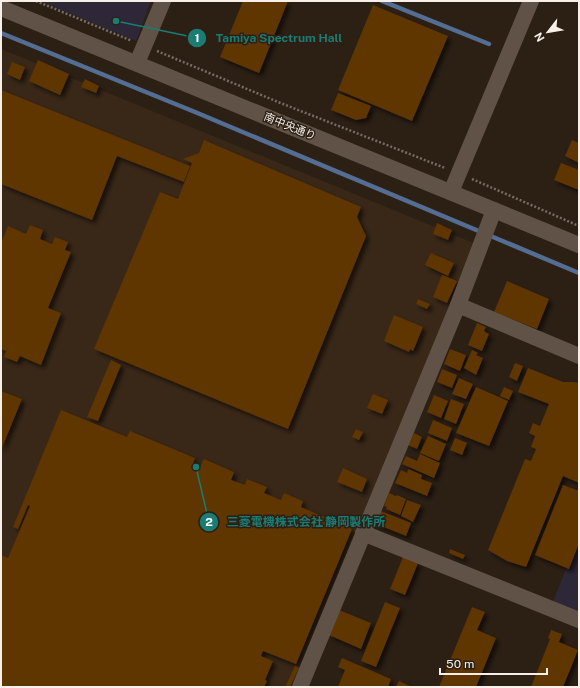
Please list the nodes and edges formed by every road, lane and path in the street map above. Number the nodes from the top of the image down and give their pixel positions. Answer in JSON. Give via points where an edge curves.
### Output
{"nodes":[{"id":1,"x":36,"y":1,"type":"edge"},
{"id":2,"x":163,"y":1,"type":"edge"},
{"id":3,"x":531,"y":1,"type":"edge"},
{"id":4,"x":1,"y":8,"type":"edge"},
{"id":5,"x":145,"y":46,"type":"junction"},
{"id":6,"x":137,"y":63,"type":"junction"},
{"id":7,"x":459,"y":173,"type":"junction"},
{"id":8,"x":452,"y":192,"type":"junction"},
{"id":9,"x":494,"y":210,"type":"junction"},
{"id":10,"x":579,"y":226,"type":"edge"},
{"id":11,"x":579,"y":245,"type":"edge"},
{"id":12,"x":458,"y":305,"type":"junction"},
{"id":13,"x":579,"y":356,"type":"edge"},
{"id":14,"x":364,"y":533,"type":"junction"},
{"id":15,"x":579,"y":620,"type":"edge"},
{"id":16,"x":300,"y":687,"type":"edge"}],
"edges":[{"from":1,"to":5,"type":"path"},
{"from":2,"to":5,"type":"street"},
{"from":3,"to":7,"type":"street"},
{"from":4,"to":6,"type":"street","name":"南中央通り"},
{"from":5,"to":6,"type":"street"},
{"from":5,"to":7,"type":"path","via":[[278,102]]},
{"from":6,"to":8,"type":"street","name":"南中央通り"},
{"from":7,"to":8,"type":"street"},
{"from":7,"to":10,"type":"path"},
{"from":8,"to":9,"type":"street","name":"南中央通り"},
{"from":9,"to":11,"type":"street","name":"南中央通り"},
{"from":9,"to":12,"type":"street"},
{"from":12,"to":13,"type":"street"},
{"from":12,"to":14,"type":"street"},
{"from":14,"to":15,"type":"street"},
{"from":14,"to":16,"type":"street"}]}
